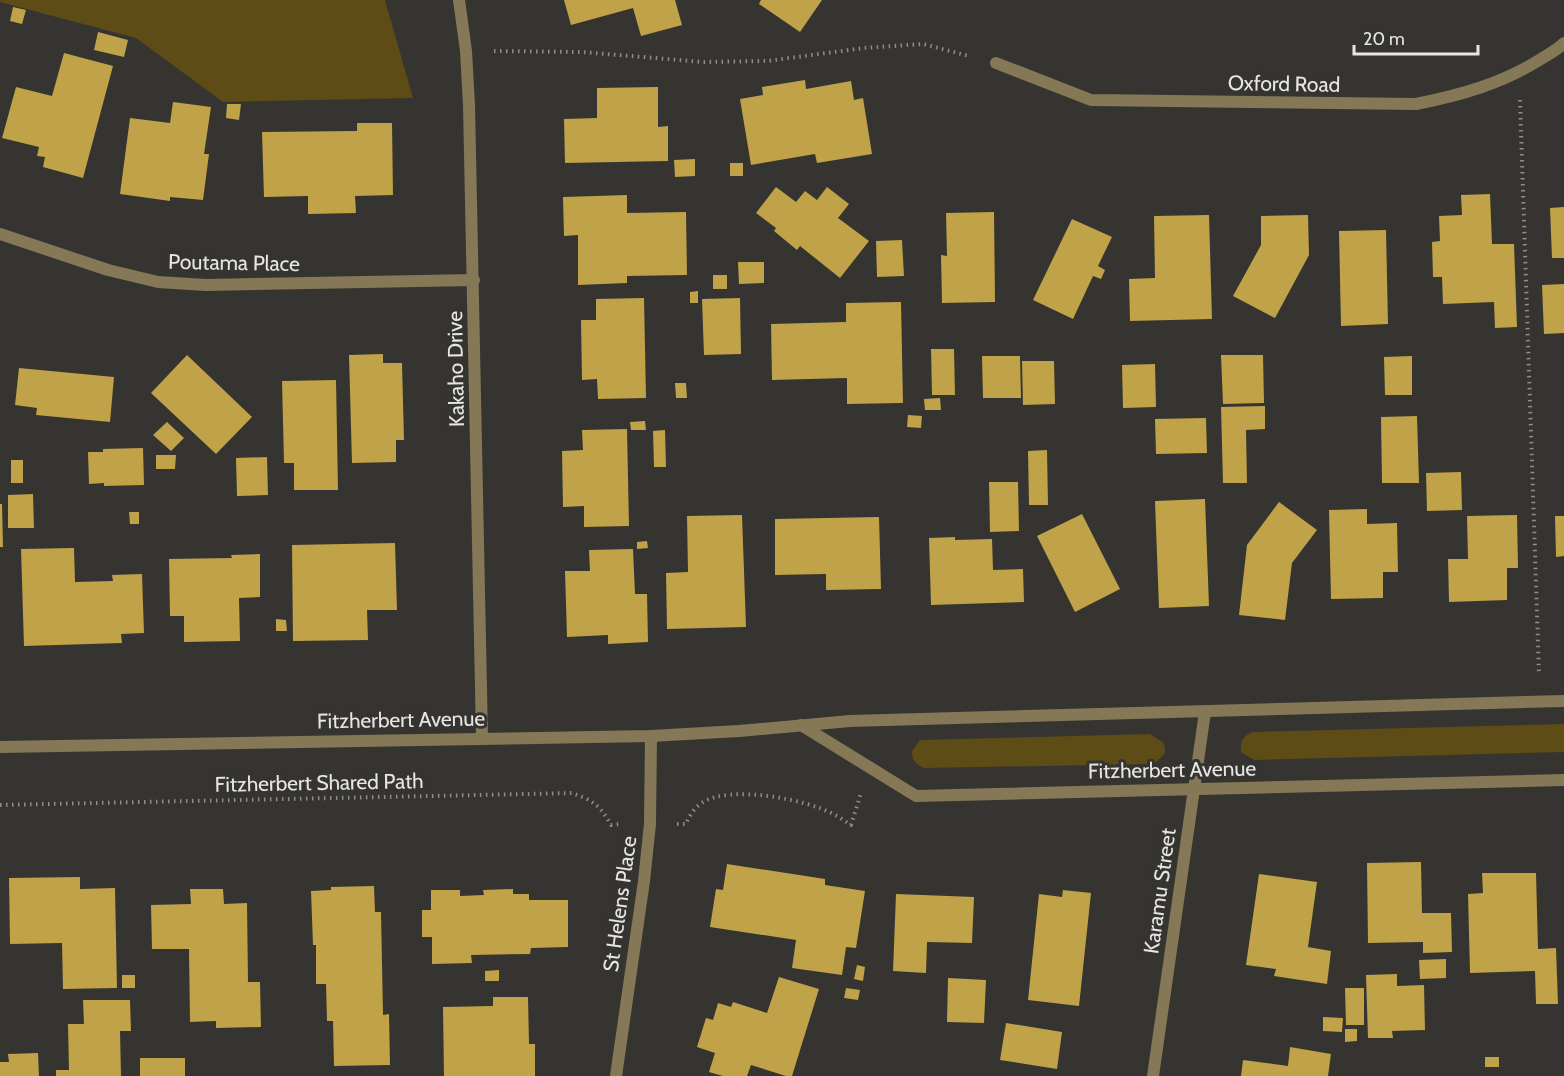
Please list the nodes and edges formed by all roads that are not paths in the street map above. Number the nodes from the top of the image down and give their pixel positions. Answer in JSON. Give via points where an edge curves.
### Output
{"nodes":[{"id":1,"x":459,"y":0,"type":"edge"},
{"id":2,"x":1564,"y":43,"type":"edge"},
{"id":3,"x":996,"y":63,"type":"road end"},
{"id":4,"x":0,"y":234,"type":"edge"},
{"id":5,"x":474,"y":280,"type":"junction"},
{"id":6,"x":1564,"y":701,"type":"edge"},
{"id":7,"x":1205,"y":712,"type":"junction"},
{"id":8,"x":801,"y":725,"type":"junction"},
{"id":9,"x":651,"y":736,"type":"junction"},
{"id":10,"x":482,"y":737,"type":"junction"},
{"id":11,"x":0,"y":747,"type":"edge"},
{"id":12,"x":1564,"y":780,"type":"edge"},
{"id":13,"x":1194,"y":789,"type":"junction"},
{"id":14,"x":616,"y":1076,"type":"edge"},
{"id":15,"x":1153,"y":1076,"type":"edge"}],
"edges":[{"from":1,"to":5,"type":"street","name":"Kakaho Drive","via":[[466,51]]},
{"from":2,"to":3,"type":"street","name":"Oxford Road","via":[[1519,73],[1493,84],[1416,104],[1091,100]]},
{"from":4,"to":5,"type":"street","name":"Poutama Place","via":[[108,270],[158,282],[206,285]]},
{"from":5,"to":10,"type":"street","name":"Kakaho Drive"},
{"from":6,"to":7,"type":"street","name":"Fitzherbert Avenue"},
{"from":7,"to":8,"type":"street","name":"Fitzherbert Avenue"},
{"from":7,"to":13,"type":"street","name":"Karamu Street"},
{"from":8,"to":9,"type":"street","name":"Fitzherbert Avenue"},
{"from":8,"to":13,"type":"street","name":"Fitzherbert Avenue","via":[[916,796]]},
{"from":9,"to":10,"type":"street","name":"Fitzherbert Avenue"},
{"from":9,"to":14,"type":"street","name":"St Helens Place","via":[[650,824]]},
{"from":10,"to":11,"type":"street","name":"Fitzherbert Avenue"},
{"from":12,"to":13,"type":"street","name":"Fitzherbert Avenue"},
{"from":13,"to":15,"type":"street","name":"Karamu Street"}]}
